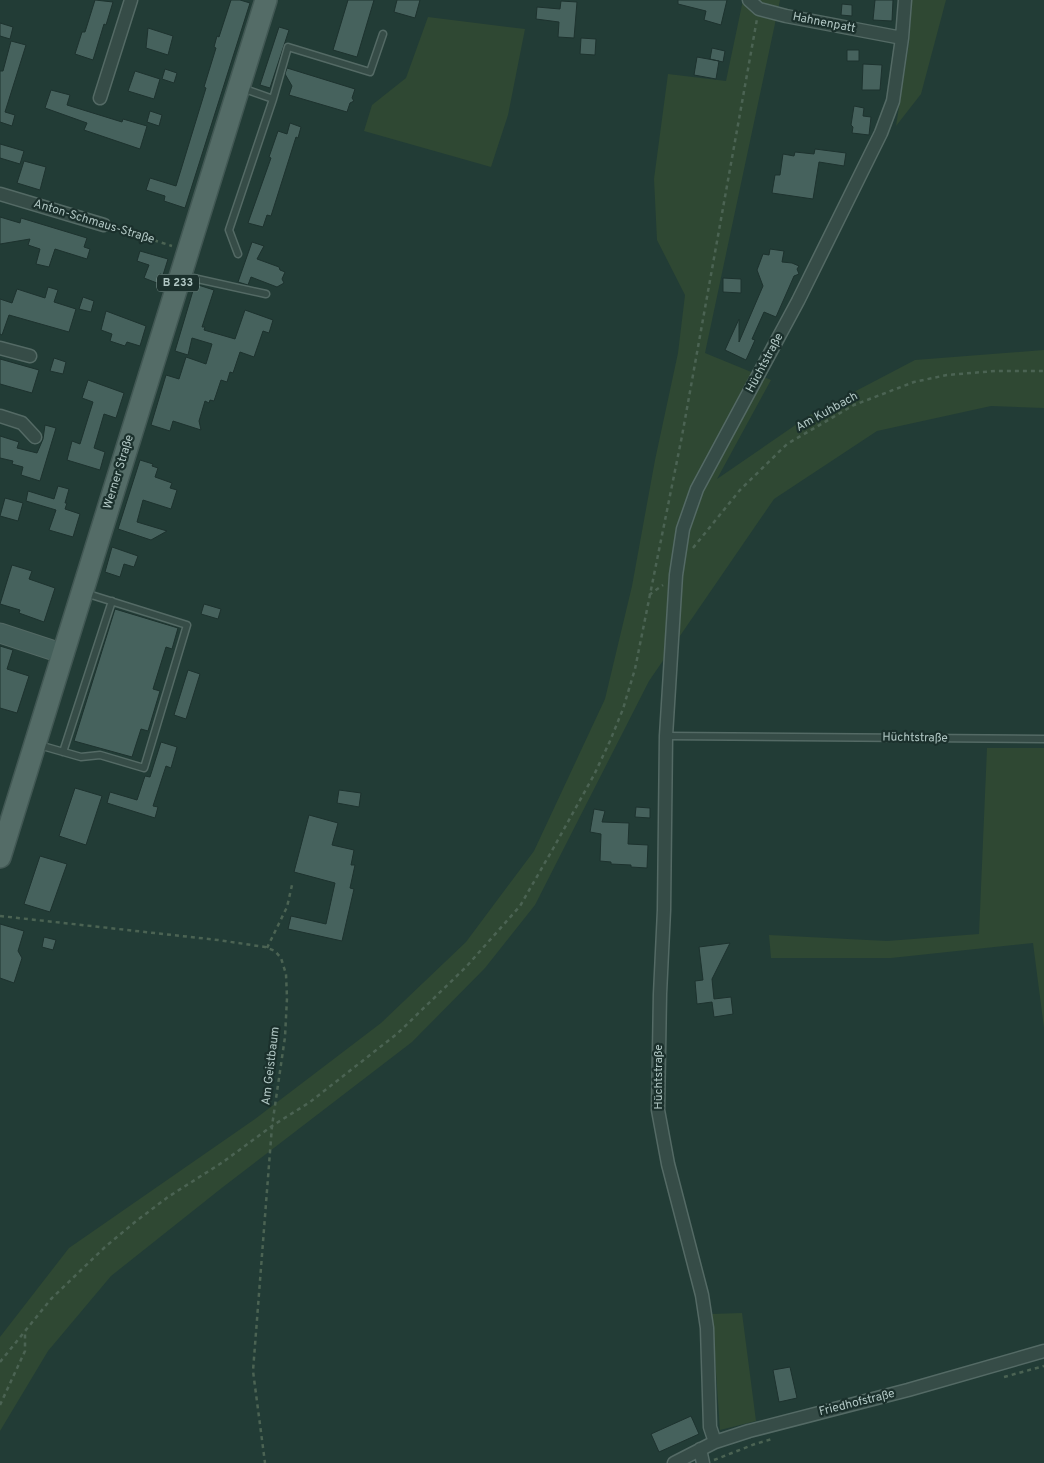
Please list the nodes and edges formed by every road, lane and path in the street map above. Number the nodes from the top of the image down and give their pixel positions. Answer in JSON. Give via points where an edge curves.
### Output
{"nodes":[{"id":1,"x":131,"y":0,"type":"edge"},
{"id":2,"x":266,"y":0,"type":"edge"},
{"id":3,"x":749,"y":0,"type":"edge"},
{"id":4,"x":905,"y":0,"type":"edge"},
{"id":5,"x":760,"y":9,"type":"junction"},
{"id":6,"x":383,"y":34,"type":"dead end"},
{"id":7,"x":902,"y":38,"type":"junction"},
{"id":8,"x":238,"y":87,"type":"junction"},
{"id":9,"x":100,"y":98,"type":"dead end"},
{"id":10,"x":272,"y":99,"type":"junction"},
{"id":11,"x":0,"y":194,"type":"edge"},
{"id":12,"x":104,"y":225,"type":"joint"},
{"id":13,"x":188,"y":250,"type":"junction"},
{"id":14,"x":238,"y":254,"type":"dead end"},
{"id":15,"x":180,"y":275,"type":"junction"},
{"id":16,"x":266,"y":294,"type":"dead end"},
{"id":17,"x":0,"y":348,"type":"edge"},
{"id":18,"x":30,"y":356,"type":"dead end"},
{"id":19,"x":1044,"y":371,"type":"edge"},
{"id":20,"x":0,"y":416,"type":"edge"},
{"id":21,"x":35,"y":437,"type":"dead end"},
{"id":22,"x":692,"y":548,"type":"dead end"},
{"id":23,"x":82,"y":592,"type":"junction"},
{"id":24,"x":112,"y":601,"type":"junction"},
{"id":25,"x":0,"y":633,"type":"edge"},
{"id":26,"x":64,"y":654,"type":"junction"},
{"id":27,"x":666,"y":736,"type":"junction"},
{"id":28,"x":1044,"y":739,"type":"edge"},
{"id":29,"x":36,"y":744,"type":"junction"},
{"id":30,"x":62,"y":752,"type":"junction"},
{"id":31,"x":0,"y":857,"type":"edge"},
{"id":32,"x":292,"y":885,"type":"dead end"},
{"id":33,"x":0,"y":916,"type":"edge"},
{"id":34,"x":267,"y":948,"type":"junction"},
{"id":35,"x":272,"y":1126,"type":"junction"},
{"id":36,"x":25,"y":1332,"type":"junction"},
{"id":37,"x":1044,"y":1351,"type":"edge"},
{"id":38,"x":0,"y":1362,"type":"edge"},
{"id":39,"x":0,"y":1406,"type":"edge"},
{"id":40,"x":715,"y":1442,"type":"junction"},
{"id":41,"x":700,"y":1449,"type":"junction"},
{"id":42,"x":265,"y":1463,"type":"edge"},
{"id":43,"x":674,"y":1463,"type":"edge"},
{"id":44,"x":703,"y":1463,"type":"edge"}],
"edges":[{"from":1,"to":9,"type":"street"},
{"from":2,"to":8,"type":"main road","name":"Werner Straße","number":"B 233"},
{"from":3,"to":5,"type":"street","name":"Hahnenpatt"},
{"from":4,"to":7,"type":"street","name":"Hüchtstraße"},
{"from":5,"to":7,"type":"street","name":"Hahnenpatt"},
{"from":5,"to":35,"type":"path","via":[[662,534],[624,709],[594,775],[520,906],[466,967],[398,1033],[310,1102]]},
{"from":6,"to":10,"type":"lane","via":[[370,72],[288,47]]},
{"from":7,"to":27,"type":"street","name":"Hüchtstraße","via":[[893,101],[881,133],[690,507],[676,575]]},
{"from":8,"to":10,"type":"lane"},
{"from":8,"to":13,"type":"main road","name":"Werner Straße","number":"B 233"},
{"from":10,"to":14,"type":"lane","via":[[229,230]]},
{"from":11,"to":12,"type":"street","name":"Anton-Schmaus-Straße"},
{"from":12,"to":13,"type":"path","name":"Anton-Schmaus-Straße"},
{"from":13,"to":15,"type":"main road","name":"Werner Straße","number":"B 233"},
{"from":15,"to":16,"type":"lane"},
{"from":15,"to":23,"type":"main road","name":"Werner Straße","number":"B 233"},
{"from":17,"to":18,"type":"street"},
{"from":19,"to":22,"type":"path","name":"Am Kuhbach","via":[[947,375],[914,382],[854,405],[787,444],[740,490]]},
{"from":20,"to":21,"type":"street","via":[[22,423]]},
{"from":23,"to":24,"type":"lane"},
{"from":23,"to":26,"type":"main road","name":"Werner Straße","number":"B 233"},
{"from":24,"to":30,"type":"lane"},
{"from":24,"to":30,"type":"lane","via":[[187,625],[144,768],[100,756]]},
{"from":25,"to":26,"type":"street"},
{"from":26,"to":29,"type":"main road","name":"Werner Straße","number":"B 233"},
{"from":27,"to":28,"type":"lane","name":"Hüchtstraße"},
{"from":27,"to":40,"type":"street","name":"Hüchtstraße","via":[[658,1110],[668,1164],[702,1295],[707,1328],[710,1427]]},
{"from":29,"to":30,"type":"lane"},
{"from":29,"to":31,"type":"main road","name":"Werner Straße","number":"B 233"},
{"from":32,"to":34,"type":"path","via":[[287,907]]},
{"from":33,"to":34,"type":"path"},
{"from":34,"to":35,"type":"path","name":"Am Geistbaum","via":[[281,958],[286,974],[287,998],[285,1037]]},
{"from":35,"to":36,"type":"path","via":[[168,1197],[112,1241],[51,1299]]},
{"from":35,"to":42,"type":"path","name":"Am Geistbaum","via":[[253,1370]]},
{"from":36,"to":38,"type":"path"},
{"from":36,"to":39,"type":"path","via":[[26,1351]]},
{"from":37,"to":40,"type":"street","name":"Friedhofstraße"},
{"from":40,"to":41,"type":"street","name":"Friedhofstraße"},
{"from":41,"to":43,"type":"street","name":"Friedhofstraße"},
{"from":41,"to":44,"type":"street"}]}
